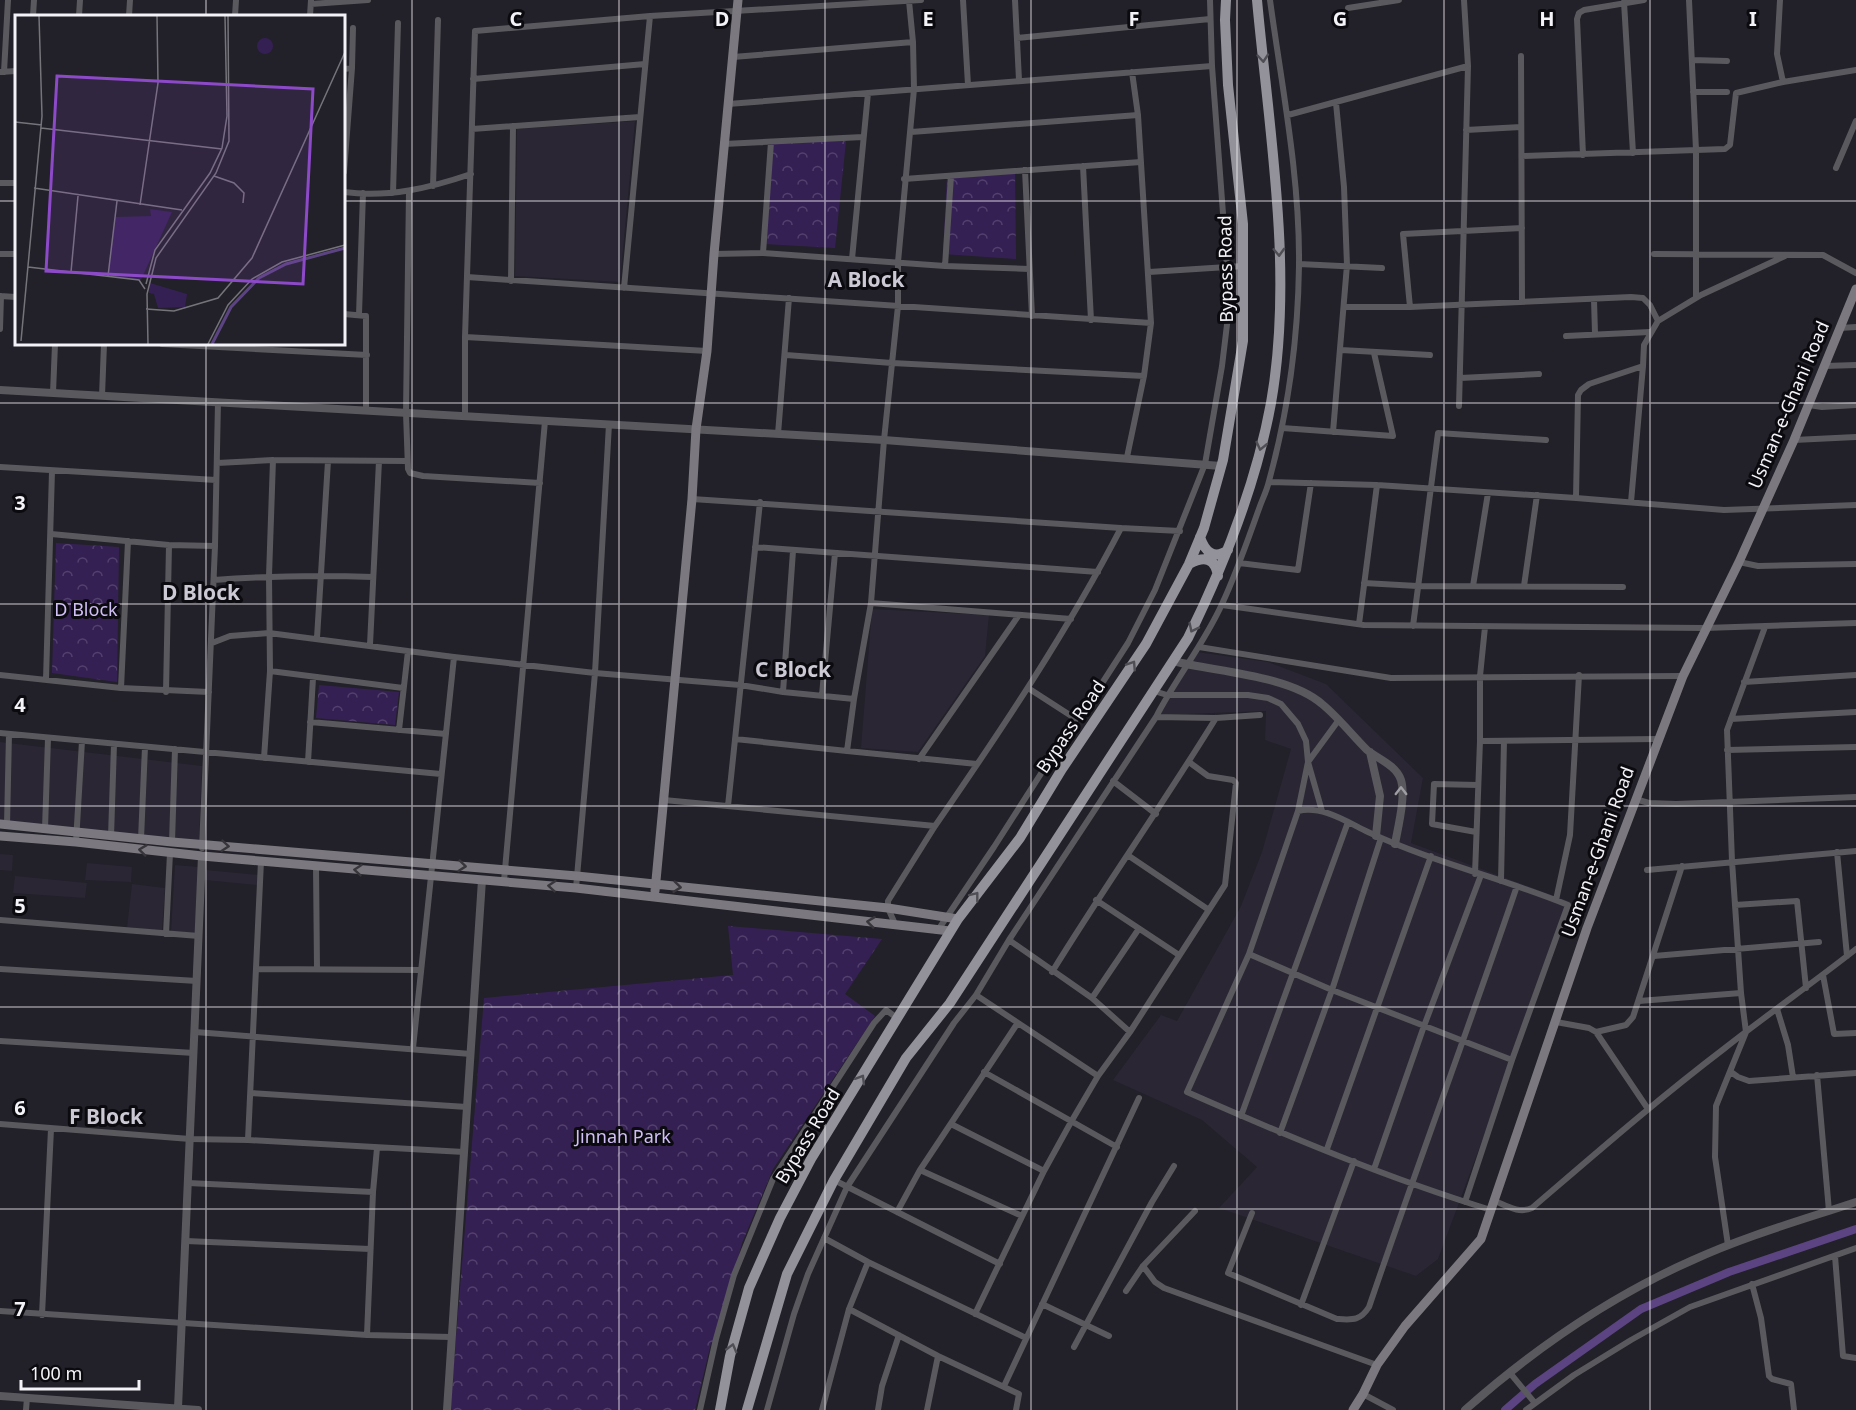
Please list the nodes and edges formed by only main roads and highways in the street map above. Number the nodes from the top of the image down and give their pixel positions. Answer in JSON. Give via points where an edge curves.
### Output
{"nodes":[{"id":1,"x":738,"y":0,"type":"edge"},
{"id":2,"x":1226,"y":0,"type":"edge"},
{"id":3,"x":1257,"y":0,"type":"edge"},
{"id":4,"x":1856,"y":289,"type":"edge"},
{"id":5,"x":1200,"y":537,"type":"junction"},
{"id":6,"x":1228,"y":550,"type":"junction"},
{"id":7,"x":1189,"y":564,"type":"junction"},
{"id":8,"x":1218,"y":576,"type":"junction"},
{"id":9,"x":4,"y":825,"type":"edge"},
{"id":10,"x":0,"y":836,"type":"edge"},
{"id":11,"x":77,"y":837,"type":"junction"},
{"id":12,"x":655,"y":885,"type":"junction"},
{"id":13,"x":654,"y":896,"type":"junction"},
{"id":14,"x":952,"y":917,"type":"junction"},
{"id":15,"x":950,"y":931,"type":"junction"},
{"id":16,"x":720,"y":1410,"type":"edge"},
{"id":17,"x":747,"y":1410,"type":"edge"},
{"id":18,"x":1353,"y":1410,"type":"edge"}],
"edges":[{"from":1,"to":12,"type":"main road"},
{"from":2,"to":5,"type":"main road","name":"Bypass Road","via":[[1226,52],[1243,224],[1243,340],[1221,466]]},
{"from":3,"to":6,"type":"main road","one_way":true,"via":[[1278,213],[1278,338],[1271,402],[1257,464]]},
{"from":4,"to":18,"type":"main road","name":"Usman-e-Ghani Road","via":[[1794,440],[1683,675],[1587,928],[1481,1239],[1405,1326],[1377,1365]]},
{"from":5,"to":6,"type":"main road","via":[[1211,554]]},
{"from":5,"to":7,"type":"main road","name":"Bypass Road"},
{"from":6,"to":8,"type":"main road"},
{"from":7,"to":8,"type":"main road","via":[[1203,558],[1210,560]]},
{"from":14,"to":7,"type":"main road","name":"Bypass Road","one_way":true,"via":[[1020,838],[1146,644]]},
{"from":8,"to":17,"type":"main road","one_way":true,"via":[[1188,638],[1154,692],[950,1003],[906,1058],[834,1180],[787,1274]]},
{"from":9,"to":11,"type":"main road"},
{"from":10,"to":11,"type":"main road"},
{"from":11,"to":12,"type":"main road","one_way":true,"via":[[432,863]]},
{"from":13,"to":11,"type":"main road","one_way":true,"via":[[170,853]]},
{"from":12,"to":13,"type":"main road"},
{"from":12,"to":14,"type":"main road","one_way":true},
{"from":15,"to":13,"type":"main road","one_way":true},
{"from":14,"to":15,"type":"main road","name":"Bypass Road"},
{"from":16,"to":15,"type":"main road","name":"Bypass Road","one_way":true,"via":[[748,1288],[775,1228],[811,1160]]}]}
